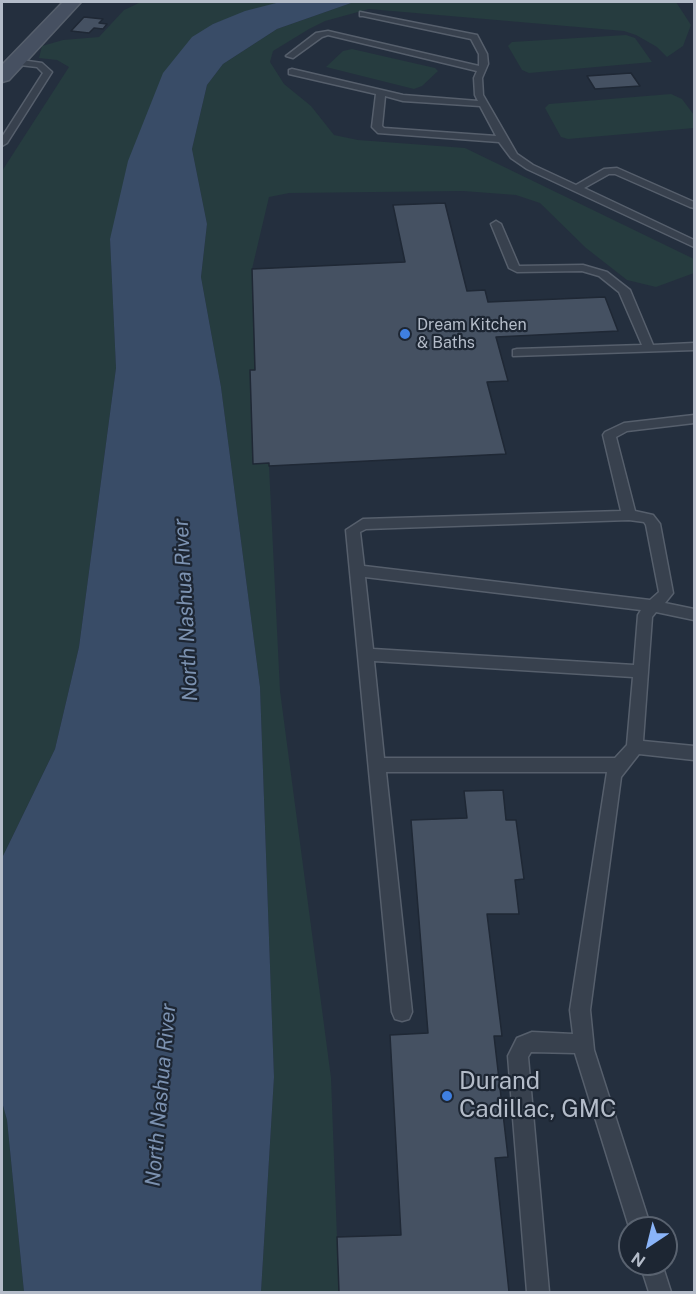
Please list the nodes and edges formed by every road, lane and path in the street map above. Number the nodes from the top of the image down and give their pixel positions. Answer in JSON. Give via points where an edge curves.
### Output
{"nodes":[{"id":1,"x":72,"y":2,"type":"edge"},
{"id":2,"x":363,"y":14,"type":"dead end"},
{"id":3,"x":290,"y":56,"type":"dead end"},
{"id":4,"x":14,"y":62,"type":"junction"},
{"id":5,"x":482,"y":69,"type":"junction"},
{"id":6,"x":292,"y":72,"type":"dead end"},
{"id":7,"x":2,"y":76,"type":"edge"},
{"id":8,"x":381,"y":92,"type":"junction"},
{"id":9,"x":484,"y":104,"type":"junction"},
{"id":10,"x":502,"y":139,"type":"junction"},
{"id":11,"x":2,"y":143,"type":"edge"},
{"id":12,"x":577,"y":188,"type":"junction"},
{"id":13,"x":694,"y":205,"type":"edge"},
{"id":14,"x":496,"y":224,"type":"dead end"},
{"id":15,"x":694,"y":229,"type":"edge"},
{"id":16,"x":680,"y":237,"type":"junction"},
{"id":17,"x":694,"y":244,"type":"edge"},
{"id":18,"x":694,"y":347,"type":"edge"},
{"id":19,"x":649,"y":348,"type":"junction"},
{"id":20,"x":517,"y":353,"type":"dead end"},
{"id":21,"x":694,"y":420,"type":"edge"},
{"id":22,"x":629,"y":515,"type":"junction"},
{"id":23,"x":357,"y":571,"type":"junction"},
{"id":24,"x":651,"y":606,"type":"junction"},
{"id":25,"x":694,"y":614,"type":"edge"},
{"id":26,"x":366,"y":655,"type":"junction"},
{"id":27,"x":640,"y":671,"type":"junction"},
{"id":28,"x":635,"y":747,"type":"junction"},
{"id":29,"x":694,"y":753,"type":"edge"},
{"id":30,"x":377,"y":765,"type":"junction"},
{"id":31,"x":619,"y":765,"type":"junction"},
{"id":32,"x":402,"y":1012,"type":"dead end"},
{"id":33,"x":583,"y":1044,"type":"junction"},
{"id":34,"x":636,"y":1216,"type":"edge"},
{"id":35,"x":655,"y":1276,"type":"edge"},
{"id":36,"x":538,"y":1293,"type":"edge"},
{"id":37,"x":660,"y":1293,"type":"edge"}],
"edges":[{"from":1,"to":4,"type":"main road"},
{"from":2,"to":5,"type":"lane","via":[[474,37],[483,54]]},
{"from":3,"to":5,"type":"lane","via":[[328,33]]},
{"from":4,"to":7,"type":"main road"},
{"from":4,"to":11,"type":"lane","via":[[39,65],[48,72]]},
{"from":5,"to":9,"type":"lane","via":[[477,86]]},
{"from":6,"to":8,"type":"lane"},
{"from":8,"to":9,"type":"lane","via":[[433,102]]},
{"from":8,"to":10,"type":"lane","via":[[377,127],[381,131]]},
{"from":9,"to":10,"type":"lane"},
{"from":10,"to":12,"type":"lane","via":[[514,156]]},
{"from":12,"to":13,"type":"lane","via":[[608,171],[617,171]]},
{"from":12,"to":16,"type":"lane"},
{"from":14,"to":19,"type":"lane","via":[[513,266],[518,269],[584,268],[612,280],[624,290]]},
{"from":15,"to":16,"type":"lane"},
{"from":16,"to":17,"type":"lane"},
{"from":18,"to":19,"type":"lane"},
{"from":19,"to":20,"type":"lane"},
{"from":21,"to":22,"type":"lane","via":[[624,427],[609,435]]},
{"from":22,"to":23,"type":"lane","via":[[363,524],[353,530]]},
{"from":22,"to":24,"type":"lane","via":[[648,518],[653,524],[666,593]]},
{"from":23,"to":24,"type":"lane"},
{"from":23,"to":26,"type":"lane"},
{"from":24,"to":25,"type":"lane"},
{"from":24,"to":27,"type":"lane","via":[[645,615]]},
{"from":26,"to":27,"type":"lane"},
{"from":26,"to":30,"type":"lane"},
{"from":27,"to":28,"type":"lane"},
{"from":28,"to":29,"type":"lane"},
{"from":28,"to":31,"type":"lane"},
{"from":30,"to":31,"type":"lane"},
{"from":30,"to":32,"type":"lane"},
{"from":31,"to":33,"type":"lane","via":[[613,777],[580,1010]]},
{"from":33,"to":34,"type":"lane"},
{"from":33,"to":36,"type":"lane","via":[[532,1042],[518,1056]]},
{"from":35,"to":37,"type":"lane"}]}
